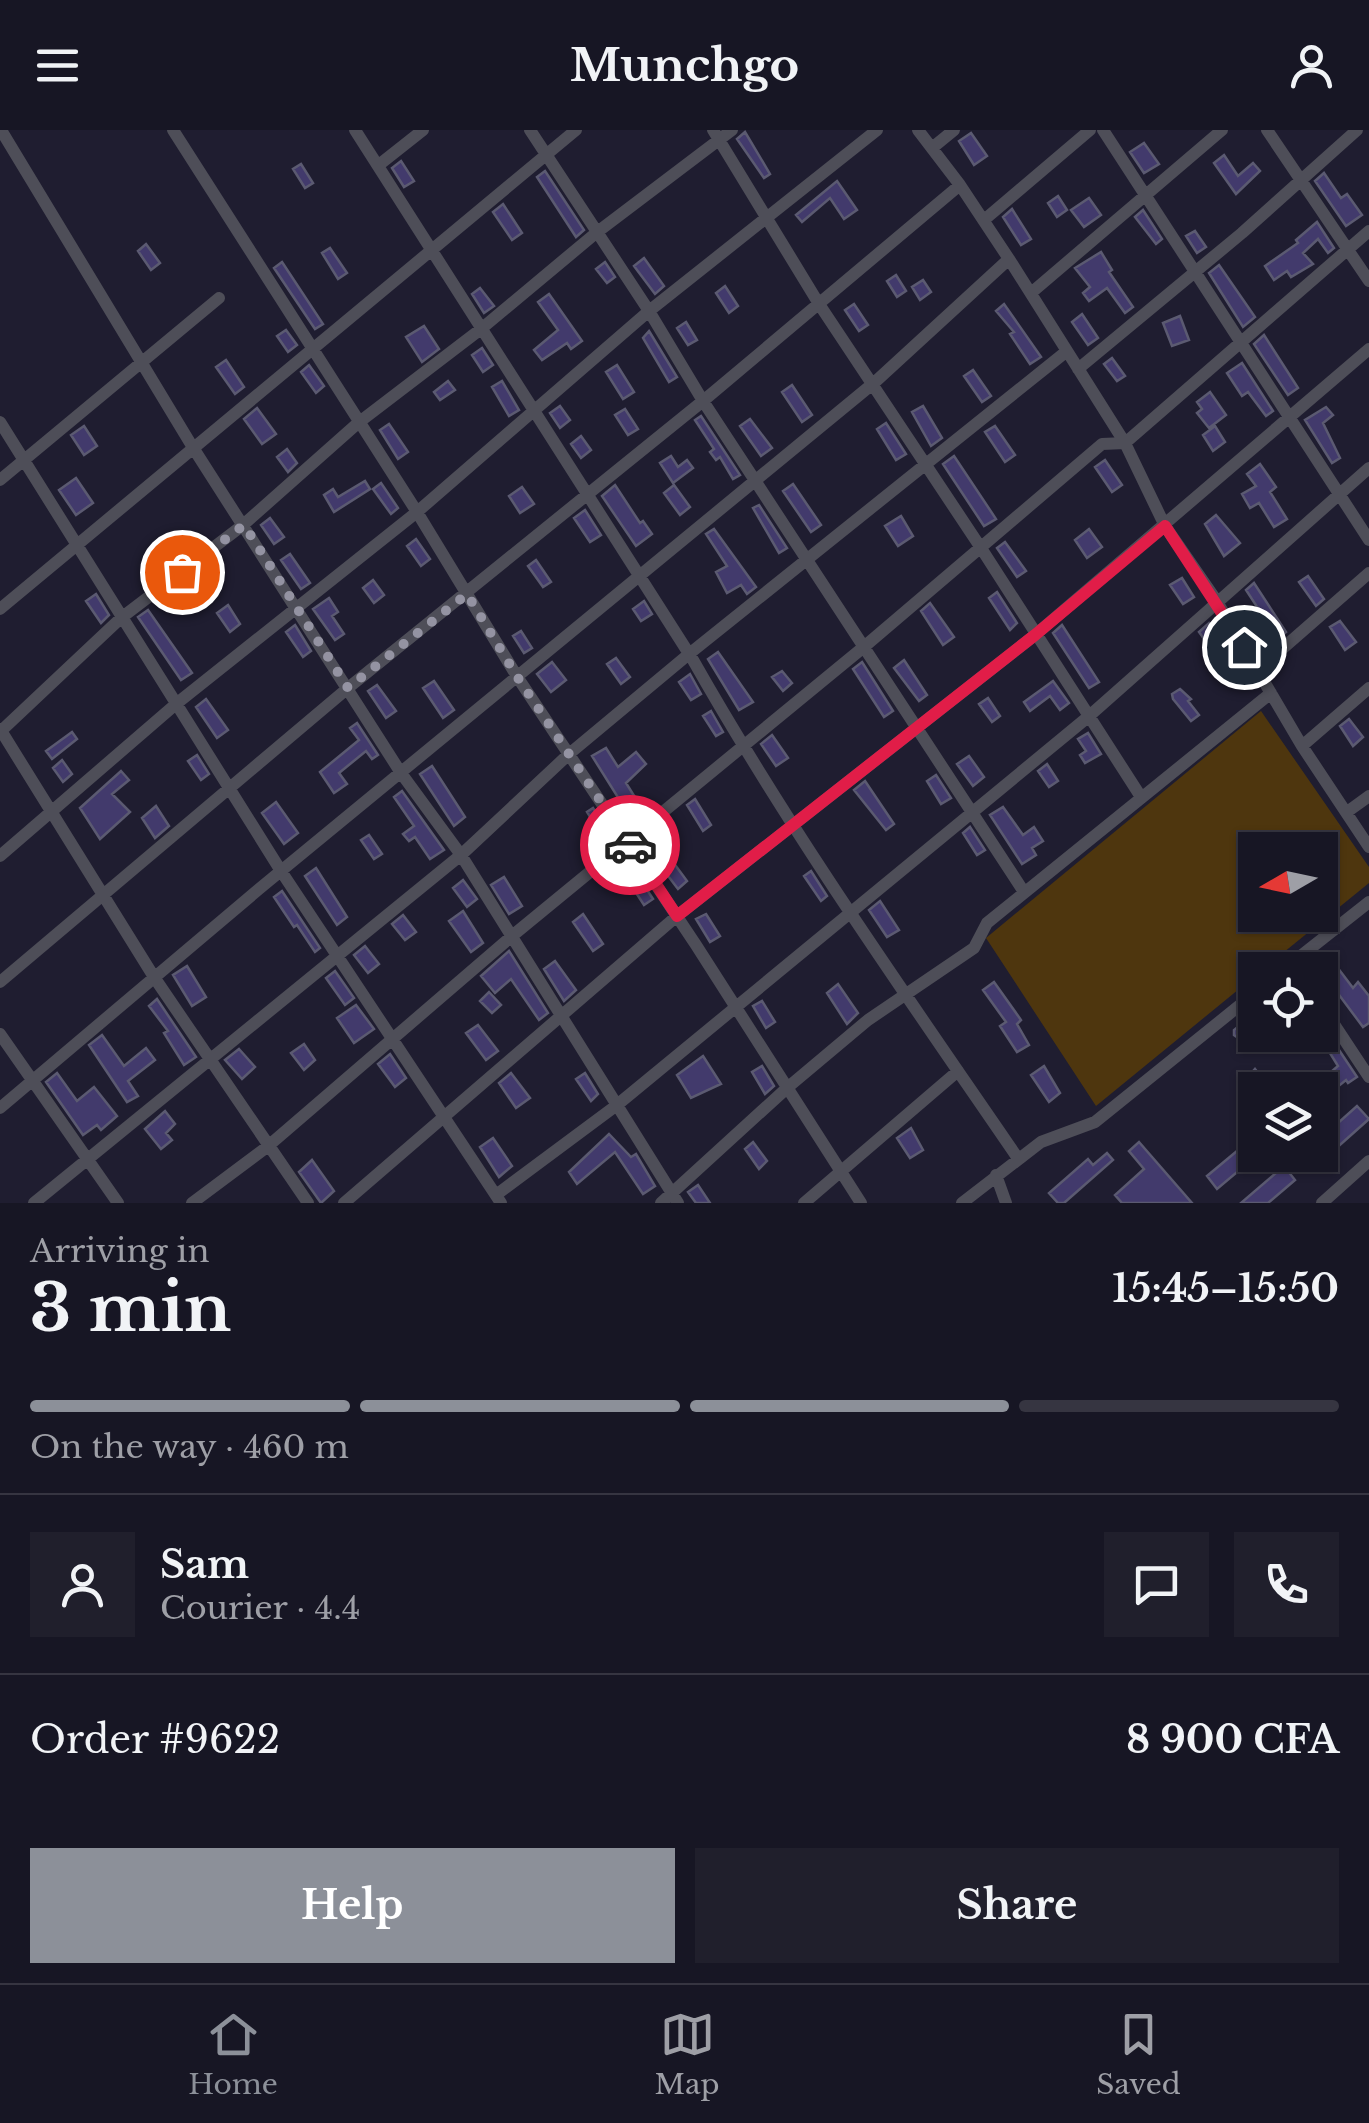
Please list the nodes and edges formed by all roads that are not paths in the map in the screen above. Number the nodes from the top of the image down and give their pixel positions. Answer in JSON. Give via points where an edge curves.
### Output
{"nodes":[{"id":1,"x":0,"y":130,"type":"edge"},
{"id":2,"x":173,"y":130,"type":"edge"},
{"id":3,"x":356,"y":130,"type":"edge"},
{"id":4,"x":423,"y":130,"type":"edge"},
{"id":5,"x":530,"y":130,"type":"edge"},
{"id":6,"x":576,"y":130,"type":"edge"},
{"id":7,"x":732,"y":130,"type":"edge"},
{"id":8,"x":877,"y":130,"type":"edge"},
{"id":9,"x":918,"y":130,"type":"edge"},
{"id":10,"x":954,"y":130,"type":"edge"},
{"id":11,"x":1090,"y":130,"type":"edge"},
{"id":12,"x":1103,"y":130,"type":"edge"},
{"id":13,"x":1222,"y":130,"type":"edge"},
{"id":14,"x":1267,"y":130,"type":"edge"},
{"id":15,"x":1357,"y":130,"type":"edge"},
{"id":16,"x":716,"y":135,"type":"edge"},
{"id":17,"x":932,"y":148,"type":"junction"},
{"id":18,"x":6,"y":153,"type":"edge"},
{"id":19,"x":545,"y":155,"type":"junction"},
{"id":20,"x":380,"y":164,"type":"junction"},
{"id":21,"x":1302,"y":181,"type":"junction"},
{"id":22,"x":960,"y":186,"type":"junction"},
{"id":23,"x":1146,"y":194,"type":"junction"},
{"id":24,"x":767,"y":217,"type":"junction"},
{"id":25,"x":984,"y":220,"type":"junction"},
{"id":26,"x":1369,"y":231,"type":"edge"},
{"id":27,"x":596,"y":233,"type":"junction"},
{"id":28,"x":1348,"y":249,"type":"junction"},
{"id":29,"x":433,"y":252,"type":"junction"},
{"id":30,"x":1009,"y":259,"type":"junction"},
{"id":31,"x":1195,"y":268,"type":"junction"},
{"id":32,"x":1369,"y":281,"type":"edge"},
{"id":33,"x":1030,"y":293,"type":"junction"},
{"id":34,"x":219,"y":298,"type":"dead end"},
{"id":35,"x":819,"y":304,"type":"junction"},
{"id":36,"x":649,"y":311,"type":"junction"},
{"id":37,"x":481,"y":330,"type":"junction"},
{"id":38,"x":1242,"y":343,"type":"junction"},
{"id":39,"x":313,"y":348,"type":"junction"},
{"id":40,"x":1369,"y":349,"type":"edge"},
{"id":41,"x":1067,"y":351,"type":"junction"},
{"id":42,"x":142,"y":361,"type":"junction"},
{"id":43,"x":1078,"y":369,"type":"junction"},
{"id":44,"x":872,"y":385,"type":"junction"},
{"id":45,"x":702,"y":401,"type":"junction"},
{"id":46,"x":534,"y":412,"type":"junction"},
{"id":47,"x":1289,"y":416,"type":"junction"},
{"id":48,"x":0,"y":422,"type":"edge"},
{"id":49,"x":358,"y":423,"type":"junction"},
{"id":50,"x":1126,"y":443,"type":"junction"},
{"id":51,"x":192,"y":446,"type":"junction"},
{"id":52,"x":24,"y":460,"type":"junction"},
{"id":53,"x":924,"y":464,"type":"junction"},
{"id":54,"x":1369,"y":468,"type":"edge"},
{"id":55,"x":0,"y":480,"type":"edge"},
{"id":56,"x":757,"y":480,"type":"junction"},
{"id":57,"x":587,"y":492,"type":"junction"},
{"id":58,"x":1338,"y":495,"type":"junction"},
{"id":59,"x":417,"y":512,"type":"junction"},
{"id":60,"x":244,"y":525,"type":"junction"},
{"id":61,"x":1165,"y":526,"type":"junction"},
{"id":62,"x":1369,"y":540,"type":"edge"},
{"id":63,"x":75,"y":545,"type":"junction"},
{"id":64,"x":981,"y":548,"type":"junction"},
{"id":65,"x":808,"y":558,"type":"junction"},
{"id":66,"x":1369,"y":573,"type":"edge"},
{"id":67,"x":639,"y":577,"type":"junction"},
{"id":68,"x":467,"y":594,"type":"junction"},
{"id":69,"x":1216,"y":600,"type":"junction"},
{"id":70,"x":0,"y":609,"type":"edge"},
{"id":71,"x":296,"y":610,"type":"junction"},
{"id":72,"x":121,"y":618,"type":"junction"},
{"id":73,"x":1035,"y":635,"type":"junction"},
{"id":74,"x":865,"y":646,"type":"junction"},
{"id":75,"x":689,"y":654,"type":"junction"},
{"id":76,"x":1258,"y":670,"type":"junction"},
{"id":77,"x":518,"y":678,"type":"junction"},
{"id":78,"x":348,"y":688,"type":"junction"},
{"id":79,"x":1369,"y":688,"type":"edge"},
{"id":80,"x":1271,"y":692,"type":"junction"},
{"id":81,"x":176,"y":704,"type":"junction"},
{"id":82,"x":1088,"y":717,"type":"junction"},
{"id":83,"x":916,"y":728,"type":"junction"},
{"id":84,"x":0,"y":731,"type":"edge"},
{"id":85,"x":741,"y":744,"type":"junction"},
{"id":86,"x":1302,"y":746,"type":"junction"},
{"id":87,"x":570,"y":754,"type":"junction"},
{"id":88,"x":401,"y":773,"type":"junction"},
{"id":89,"x":229,"y":789,"type":"junction"},
{"id":90,"x":1369,"y":796,"type":"edge"},
{"id":91,"x":1141,"y":797,"type":"junction"},
{"id":92,"x":972,"y":810,"type":"junction"},
{"id":93,"x":51,"y":811,"type":"junction"},
{"id":94,"x":1347,"y":812,"type":"junction"},
{"id":95,"x":795,"y":823,"type":"junction"},
{"id":96,"x":627,"y":840,"type":"junction"},
{"id":97,"x":1369,"y":846,"type":"edge"},
{"id":98,"x":461,"y":855,"type":"junction"},
{"id":99,"x":0,"y":856,"type":"edge"},
{"id":100,"x":281,"y":870,"type":"junction"},
{"id":101,"x":1024,"y":892,"type":"junction"},
{"id":102,"x":104,"y":896,"type":"junction"},
{"id":103,"x":1369,"y":902,"type":"edge"},
{"id":104,"x":850,"y":912,"type":"junction"},
{"id":105,"x":677,"y":916,"type":"junction"},
{"id":106,"x":512,"y":936,"type":"junction"},
{"id":107,"x":1309,"y":952,"type":"edge"},
{"id":108,"x":338,"y":956,"type":"junction"},
{"id":109,"x":154,"y":978,"type":"junction"},
{"id":110,"x":0,"y":982,"type":"edge"},
{"id":111,"x":905,"y":994,"type":"junction"},
{"id":112,"x":736,"y":1006,"type":"junction"},
{"id":113,"x":1238,"y":1006,"type":"edge"},
{"id":114,"x":563,"y":1018,"type":"junction"},
{"id":115,"x":1338,"y":1030,"type":"edge"},
{"id":116,"x":0,"y":1034,"type":"edge"},
{"id":117,"x":392,"y":1038,"type":"junction"},
{"id":118,"x":210,"y":1062,"type":"junction"},
{"id":119,"x":958,"y":1070,"type":"junction"},
{"id":120,"x":1369,"y":1076,"type":"edge"},
{"id":121,"x":33,"y":1080,"type":"junction"},
{"id":122,"x":787,"y":1088,"type":"junction"},
{"id":123,"x":617,"y":1105,"type":"junction"},
{"id":124,"x":0,"y":1108,"type":"edge"},
{"id":125,"x":444,"y":1115,"type":"junction"},
{"id":126,"x":267,"y":1146,"type":"junction"},
{"id":127,"x":1017,"y":1157,"type":"junction"},
{"id":128,"x":88,"y":1160,"type":"junction"},
{"id":129,"x":1369,"y":1161,"type":"edge"},
{"id":130,"x":841,"y":1172,"type":"junction"},
{"id":131,"x":996,"y":1175,"type":"junction"},
{"id":132,"x":498,"y":1199,"type":"edge"},
{"id":133,"x":671,"y":1200,"type":"edge"},
{"id":134,"x":34,"y":1203,"type":"edge"},
{"id":135,"x":118,"y":1203,"type":"edge"},
{"id":136,"x":192,"y":1203,"type":"edge"},
{"id":137,"x":308,"y":1203,"type":"edge"},
{"id":138,"x":344,"y":1203,"type":"edge"},
{"id":139,"x":804,"y":1203,"type":"edge"},
{"id":140,"x":861,"y":1203,"type":"edge"},
{"id":141,"x":962,"y":1203,"type":"edge"},
{"id":142,"x":1006,"y":1203,"type":"edge"},
{"id":143,"x":1322,"y":1203,"type":"edge"}],
"edges":[{"from":1,"to":18,"type":"street"},
{"from":2,"to":39,"type":"street"},
{"from":3,"to":20,"type":"street"},
{"from":4,"to":20,"type":"street"},
{"from":5,"to":19,"type":"street"},
{"from":6,"to":19,"type":"street"},
{"from":7,"to":16,"type":"street"},
{"from":8,"to":24,"type":"street"},
{"from":9,"to":17,"type":"street"},
{"from":10,"to":17,"type":"street"},
{"from":11,"to":25,"type":"street"},
{"from":12,"to":23,"type":"street"},
{"from":13,"to":23,"type":"street"},
{"from":14,"to":21,"type":"street"},
{"from":15,"to":21,"type":"street"},
{"from":16,"to":24,"type":"street"},
{"from":16,"to":27,"type":"street"},
{"from":17,"to":22,"type":"street"},
{"from":18,"to":42,"type":"street"},
{"from":19,"to":27,"type":"street"},
{"from":19,"to":29,"type":"street"},
{"from":20,"to":29,"type":"street"},
{"from":21,"to":28,"type":"street"},
{"from":21,"to":31,"type":"street"},
{"from":22,"to":25,"type":"street"},
{"from":22,"to":35,"type":"street"},
{"from":23,"to":31,"type":"street"},
{"from":23,"to":33,"type":"street"},
{"from":24,"to":35,"type":"street"},
{"from":24,"to":36,"type":"street"},
{"from":25,"to":30,"type":"street"},
{"from":26,"to":28,"type":"street"},
{"from":27,"to":36,"type":"street"},
{"from":27,"to":37,"type":"street"},
{"from":28,"to":32,"type":"street"},
{"from":28,"to":38,"type":"street"},
{"from":29,"to":37,"type":"street"},
{"from":29,"to":39,"type":"street"},
{"from":30,"to":33,"type":"street"},
{"from":30,"to":44,"type":"street"},
{"from":31,"to":38,"type":"street"},
{"from":31,"to":43,"type":"street"},
{"from":33,"to":41,"type":"street"},
{"from":34,"to":42,"type":"street"},
{"from":35,"to":44,"type":"street"},
{"from":35,"to":45,"type":"street"},
{"from":36,"to":45,"type":"street"},
{"from":36,"to":46,"type":"street"},
{"from":37,"to":46,"type":"street"},
{"from":37,"to":49,"type":"street"},
{"from":38,"to":47,"type":"street"},
{"from":38,"to":50,"type":"street"},
{"from":39,"to":49,"type":"street"},
{"from":39,"to":51,"type":"street"},
{"from":40,"to":47,"type":"street"},
{"from":41,"to":43,"type":"street"},
{"from":41,"to":53,"type":"street"},
{"from":42,"to":51,"type":"street"},
{"from":42,"to":52,"type":"street"},
{"from":43,"to":50,"type":"street"},
{"from":44,"to":53,"type":"street"},
{"from":44,"to":56,"type":"street"},
{"from":45,"to":56,"type":"street"},
{"from":45,"to":57,"type":"street"},
{"from":46,"to":57,"type":"street"},
{"from":46,"to":59,"type":"street"},
{"from":47,"to":58,"type":"street"},
{"from":47,"to":61,"type":"street"},
{"from":48,"to":52,"type":"street"},
{"from":49,"to":59,"type":"street"},
{"from":49,"to":60,"type":"street"},
{"from":50,"to":61,"type":"street"},
{"from":50,"to":64,"type":"street","via":[[1102,444]]},
{"from":51,"to":60,"type":"street"},
{"from":51,"to":63,"type":"street"},
{"from":52,"to":55,"type":"street"},
{"from":52,"to":63,"type":"street"},
{"from":53,"to":64,"type":"street"},
{"from":53,"to":65,"type":"street"},
{"from":54,"to":58,"type":"street"},
{"from":56,"to":65,"type":"street"},
{"from":56,"to":67,"type":"street"},
{"from":57,"to":67,"type":"street"},
{"from":57,"to":68,"type":"street"},
{"from":58,"to":62,"type":"street"},
{"from":58,"to":69,"type":"street"},
{"from":59,"to":68,"type":"street"},
{"from":59,"to":71,"type":"street"},
{"from":60,"to":71,"type":"street"},
{"from":60,"to":72,"type":"street"},
{"from":61,"to":69,"type":"street"},
{"from":61,"to":73,"type":"street"},
{"from":63,"to":70,"type":"street"},
{"from":63,"to":72,"type":"street"},
{"from":64,"to":73,"type":"street"},
{"from":64,"to":74,"type":"street"},
{"from":65,"to":74,"type":"street"},
{"from":65,"to":75,"type":"street"},
{"from":66,"to":76,"type":"street"},
{"from":67,"to":75,"type":"street"},
{"from":67,"to":77,"type":"street"},
{"from":68,"to":77,"type":"street"},
{"from":68,"to":78,"type":"street"},
{"from":69,"to":76,"type":"street"},
{"from":69,"to":82,"type":"street"},
{"from":71,"to":78,"type":"street"},
{"from":71,"to":81,"type":"street"},
{"from":72,"to":81,"type":"street"},
{"from":72,"to":84,"type":"street"},
{"from":73,"to":82,"type":"street"},
{"from":73,"to":83,"type":"street"},
{"from":74,"to":83,"type":"street"},
{"from":74,"to":85,"type":"street"},
{"from":75,"to":85,"type":"street"},
{"from":75,"to":87,"type":"street"},
{"from":76,"to":80,"type":"street"},
{"from":77,"to":87,"type":"street"},
{"from":77,"to":88,"type":"street"},
{"from":78,"to":88,"type":"street"},
{"from":78,"to":89,"type":"street"},
{"from":79,"to":86,"type":"street"},
{"from":80,"to":86,"type":"street"},
{"from":80,"to":91,"type":"street"},
{"from":81,"to":89,"type":"street"},
{"from":81,"to":93,"type":"street"},
{"from":82,"to":91,"type":"street"},
{"from":82,"to":92,"type":"street"},
{"from":83,"to":92,"type":"street"},
{"from":83,"to":95,"type":"street"},
{"from":84,"to":93,"type":"street"},
{"from":85,"to":95,"type":"street"},
{"from":85,"to":96,"type":"street"},
{"from":86,"to":94,"type":"street"},
{"from":87,"to":96,"type":"street"},
{"from":87,"to":98,"type":"street"},
{"from":88,"to":98,"type":"street"},
{"from":88,"to":100,"type":"street"},
{"from":89,"to":100,"type":"street"},
{"from":89,"to":102,"type":"street"},
{"from":90,"to":94,"type":"street"},
{"from":91,"to":101,"type":"street"},
{"from":92,"to":101,"type":"street"},
{"from":92,"to":104,"type":"street"},
{"from":93,"to":99,"type":"street"},
{"from":93,"to":102,"type":"street"},
{"from":94,"to":97,"type":"street"},
{"from":95,"to":104,"type":"street"},
{"from":95,"to":105,"type":"street"},
{"from":96,"to":105,"type":"street"},
{"from":96,"to":106,"type":"street"},
{"from":98,"to":106,"type":"street"},
{"from":98,"to":108,"type":"street"},
{"from":100,"to":108,"type":"street"},
{"from":100,"to":109,"type":"street"},
{"from":101,"to":111,"type":"street","via":[[987,922],[974,948]]},
{"from":102,"to":109,"type":"street"},
{"from":102,"to":110,"type":"street"},
{"from":103,"to":107,"type":"street"},
{"from":104,"to":111,"type":"street"},
{"from":104,"to":112,"type":"street"},
{"from":105,"to":112,"type":"street"},
{"from":105,"to":114,"type":"street"},
{"from":106,"to":114,"type":"street"},
{"from":106,"to":117,"type":"street"},
{"from":108,"to":117,"type":"street"},
{"from":108,"to":118,"type":"street"},
{"from":109,"to":118,"type":"street"},
{"from":109,"to":121,"type":"street"},
{"from":111,"to":119,"type":"street"},
{"from":111,"to":122,"type":"street"},
{"from":112,"to":122,"type":"street"},
{"from":112,"to":123,"type":"street"},
{"from":113,"to":127,"type":"street","via":[[1095,1122]]},
{"from":114,"to":123,"type":"street"},
{"from":114,"to":125,"type":"street"},
{"from":115,"to":120,"type":"street"},
{"from":116,"to":121,"type":"street"},
{"from":117,"to":125,"type":"street"},
{"from":117,"to":126,"type":"street"},
{"from":118,"to":126,"type":"street"},
{"from":118,"to":128,"type":"street"},
{"from":119,"to":127,"type":"street"},
{"from":119,"to":130,"type":"street"},
{"from":121,"to":124,"type":"street"},
{"from":121,"to":128,"type":"street"},
{"from":122,"to":130,"type":"street"},
{"from":122,"to":133,"type":"street"},
{"from":123,"to":132,"type":"street"},
{"from":123,"to":133,"type":"street"},
{"from":125,"to":132,"type":"street"},
{"from":125,"to":138,"type":"street"},
{"from":126,"to":136,"type":"street"},
{"from":126,"to":137,"type":"street"},
{"from":127,"to":131,"type":"street"},
{"from":128,"to":134,"type":"street"},
{"from":128,"to":135,"type":"street"},
{"from":129,"to":143,"type":"street"},
{"from":130,"to":139,"type":"street"},
{"from":130,"to":140,"type":"street"},
{"from":131,"to":141,"type":"street"},
{"from":131,"to":142,"type":"street"}]}
